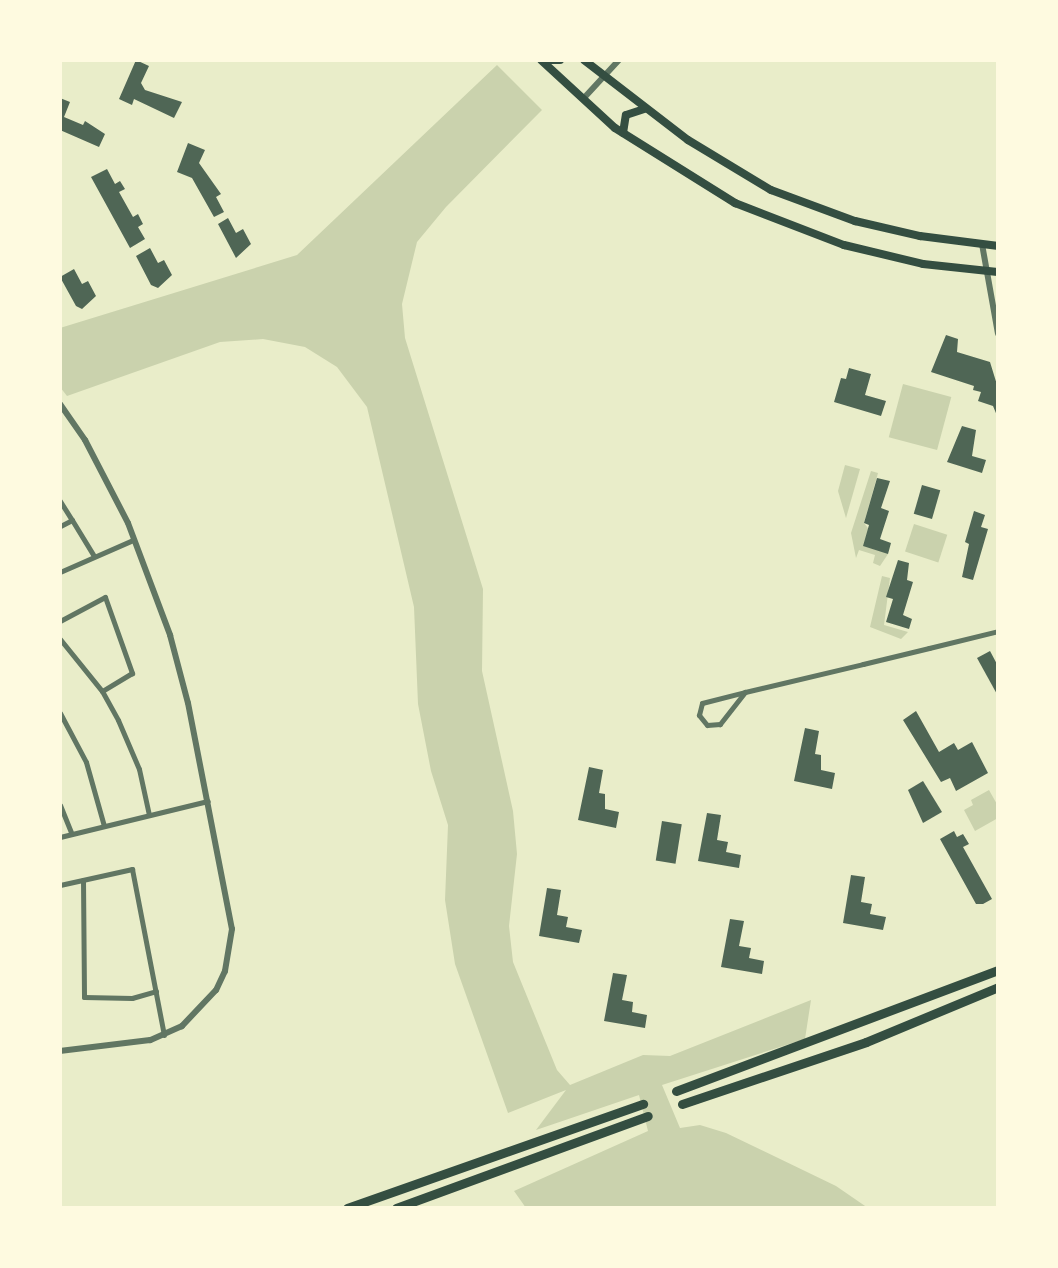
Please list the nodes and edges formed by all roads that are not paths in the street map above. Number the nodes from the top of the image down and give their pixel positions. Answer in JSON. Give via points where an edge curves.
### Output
{"nodes":[{"id":1,"x":541,"y":60,"type":"edge"},
{"id":2,"x":549,"y":60,"type":"edge"},
{"id":3,"x":560,"y":60,"type":"edge"},
{"id":4,"x":584,"y":60,"type":"edge"},
{"id":5,"x":619,"y":60,"type":"edge"},
{"id":6,"x":603,"y":76,"type":"junction"},
{"id":7,"x":582,"y":100,"type":"junction"},
{"id":8,"x":645,"y":109,"type":"junction"},
{"id":9,"x":624,"y":134,"type":"junction"},
{"id":10,"x":982,"y":244,"type":"junction"},
{"id":11,"x":998,"y":246,"type":"edge"},
{"id":12,"x":984,"y":271,"type":"junction"},
{"id":13,"x":998,"y":272,"type":"edge"},
{"id":14,"x":998,"y":334,"type":"edge"},
{"id":15,"x":60,"y":404,"type":"edge"},
{"id":16,"x":60,"y":501,"type":"edge"},
{"id":17,"x":72,"y":520,"type":"junction"},
{"id":18,"x":60,"y":526,"type":"edge"},
{"id":19,"x":133,"y":540,"type":"junction"},
{"id":20,"x":94,"y":556,"type":"junction"},
{"id":21,"x":60,"y":572,"type":"edge"},
{"id":22,"x":60,"y":621,"type":"edge"},
{"id":23,"x":998,"y":631,"type":"edge"},
{"id":24,"x":60,"y":639,"type":"edge"},
{"id":25,"x":102,"y":691,"type":"junction"},
{"id":26,"x":746,"y":692,"type":"junction"},
{"id":27,"x":60,"y":713,"type":"edge"},
{"id":28,"x":208,"y":801,"type":"junction"},
{"id":29,"x":60,"y":805,"type":"edge"},
{"id":30,"x":149,"y":816,"type":"junction"},
{"id":31,"x":104,"y":826,"type":"junction"},
{"id":32,"x":72,"y":834,"type":"junction"},
{"id":33,"x":60,"y":837,"type":"edge"},
{"id":34,"x":82,"y":880,"type":"junction"},
{"id":35,"x":60,"y":885,"type":"edge"},
{"id":36,"x":998,"y":970,"type":"edge"},
{"id":37,"x":998,"y":987,"type":"edge"},
{"id":38,"x":156,"y":991,"type":"junction"},
{"id":39,"x":164,"y":1036,"type":"junction"},
{"id":40,"x":60,"y":1051,"type":"edge"},
{"id":41,"x":676,"y":1091,"type":"dead end"},
{"id":42,"x":643,"y":1104,"type":"dead end"},
{"id":43,"x":682,"y":1104,"type":"dead end"},
{"id":44,"x":648,"y":1116,"type":"dead end"},
{"id":45,"x":347,"y":1208,"type":"edge"},
{"id":46,"x":396,"y":1208,"type":"edge"}],
"edges":[{"from":1,"to":7,"type":"main road"},
{"from":2,"to":3,"type":"main road"},
{"from":4,"to":6,"type":"main road"},
{"from":5,"to":6,"type":"street"},
{"from":6,"to":7,"type":"street"},
{"from":6,"to":8,"type":"main road"},
{"from":7,"to":9,"type":"main road"},
{"from":8,"to":9,"type":"main road","via":[[622,120]]},
{"from":8,"to":10,"type":"main road","via":[[754,180],[815,208]]},
{"from":9,"to":12,"type":"main road","via":[[688,178],[780,223],[890,257]]},
{"from":10,"to":11,"type":"main road"},
{"from":10,"to":12,"type":"street"},
{"from":12,"to":13,"type":"main road"},
{"from":12,"to":14,"type":"street"},
{"from":15,"to":19,"type":"street","via":[[102,471]]},
{"from":16,"to":17,"type":"street"},
{"from":17,"to":18,"type":"street"},
{"from":17,"to":20,"type":"street"},
{"from":19,"to":20,"type":"street"},
{"from":19,"to":28,"type":"street","via":[[179,665]]},
{"from":20,"to":21,"type":"street"},
{"from":22,"to":25,"type":"street","via":[[105,598],[132,673]]},
{"from":23,"to":26,"type":"street"},
{"from":24,"to":25,"type":"street"},
{"from":25,"to":30,"type":"street","via":[[139,769]]},
{"from":26,"to":26,"type":"street","via":[[702,703],[698,716],[710,726],[725,721]]},
{"from":27,"to":31,"type":"street","via":[[86,762]]},
{"from":28,"to":30,"type":"street"},
{"from":28,"to":39,"type":"street","via":[[230,913],[230,948],[206,1004]]},
{"from":29,"to":32,"type":"street"},
{"from":30,"to":31,"type":"street"},
{"from":31,"to":32,"type":"street"},
{"from":32,"to":33,"type":"street"},
{"from":34,"to":35,"type":"street"},
{"from":34,"to":38,"type":"street","via":[[132,869]]},
{"from":34,"to":38,"type":"street","via":[[84,997]]},
{"from":36,"to":41,"type":"highway"},
{"from":37,"to":43,"type":"highway","via":[[866,1042]]},
{"from":38,"to":39,"type":"street"},
{"from":39,"to":40,"type":"street"},
{"from":42,"to":45,"type":"highway"},
{"from":44,"to":46,"type":"highway"}]}
